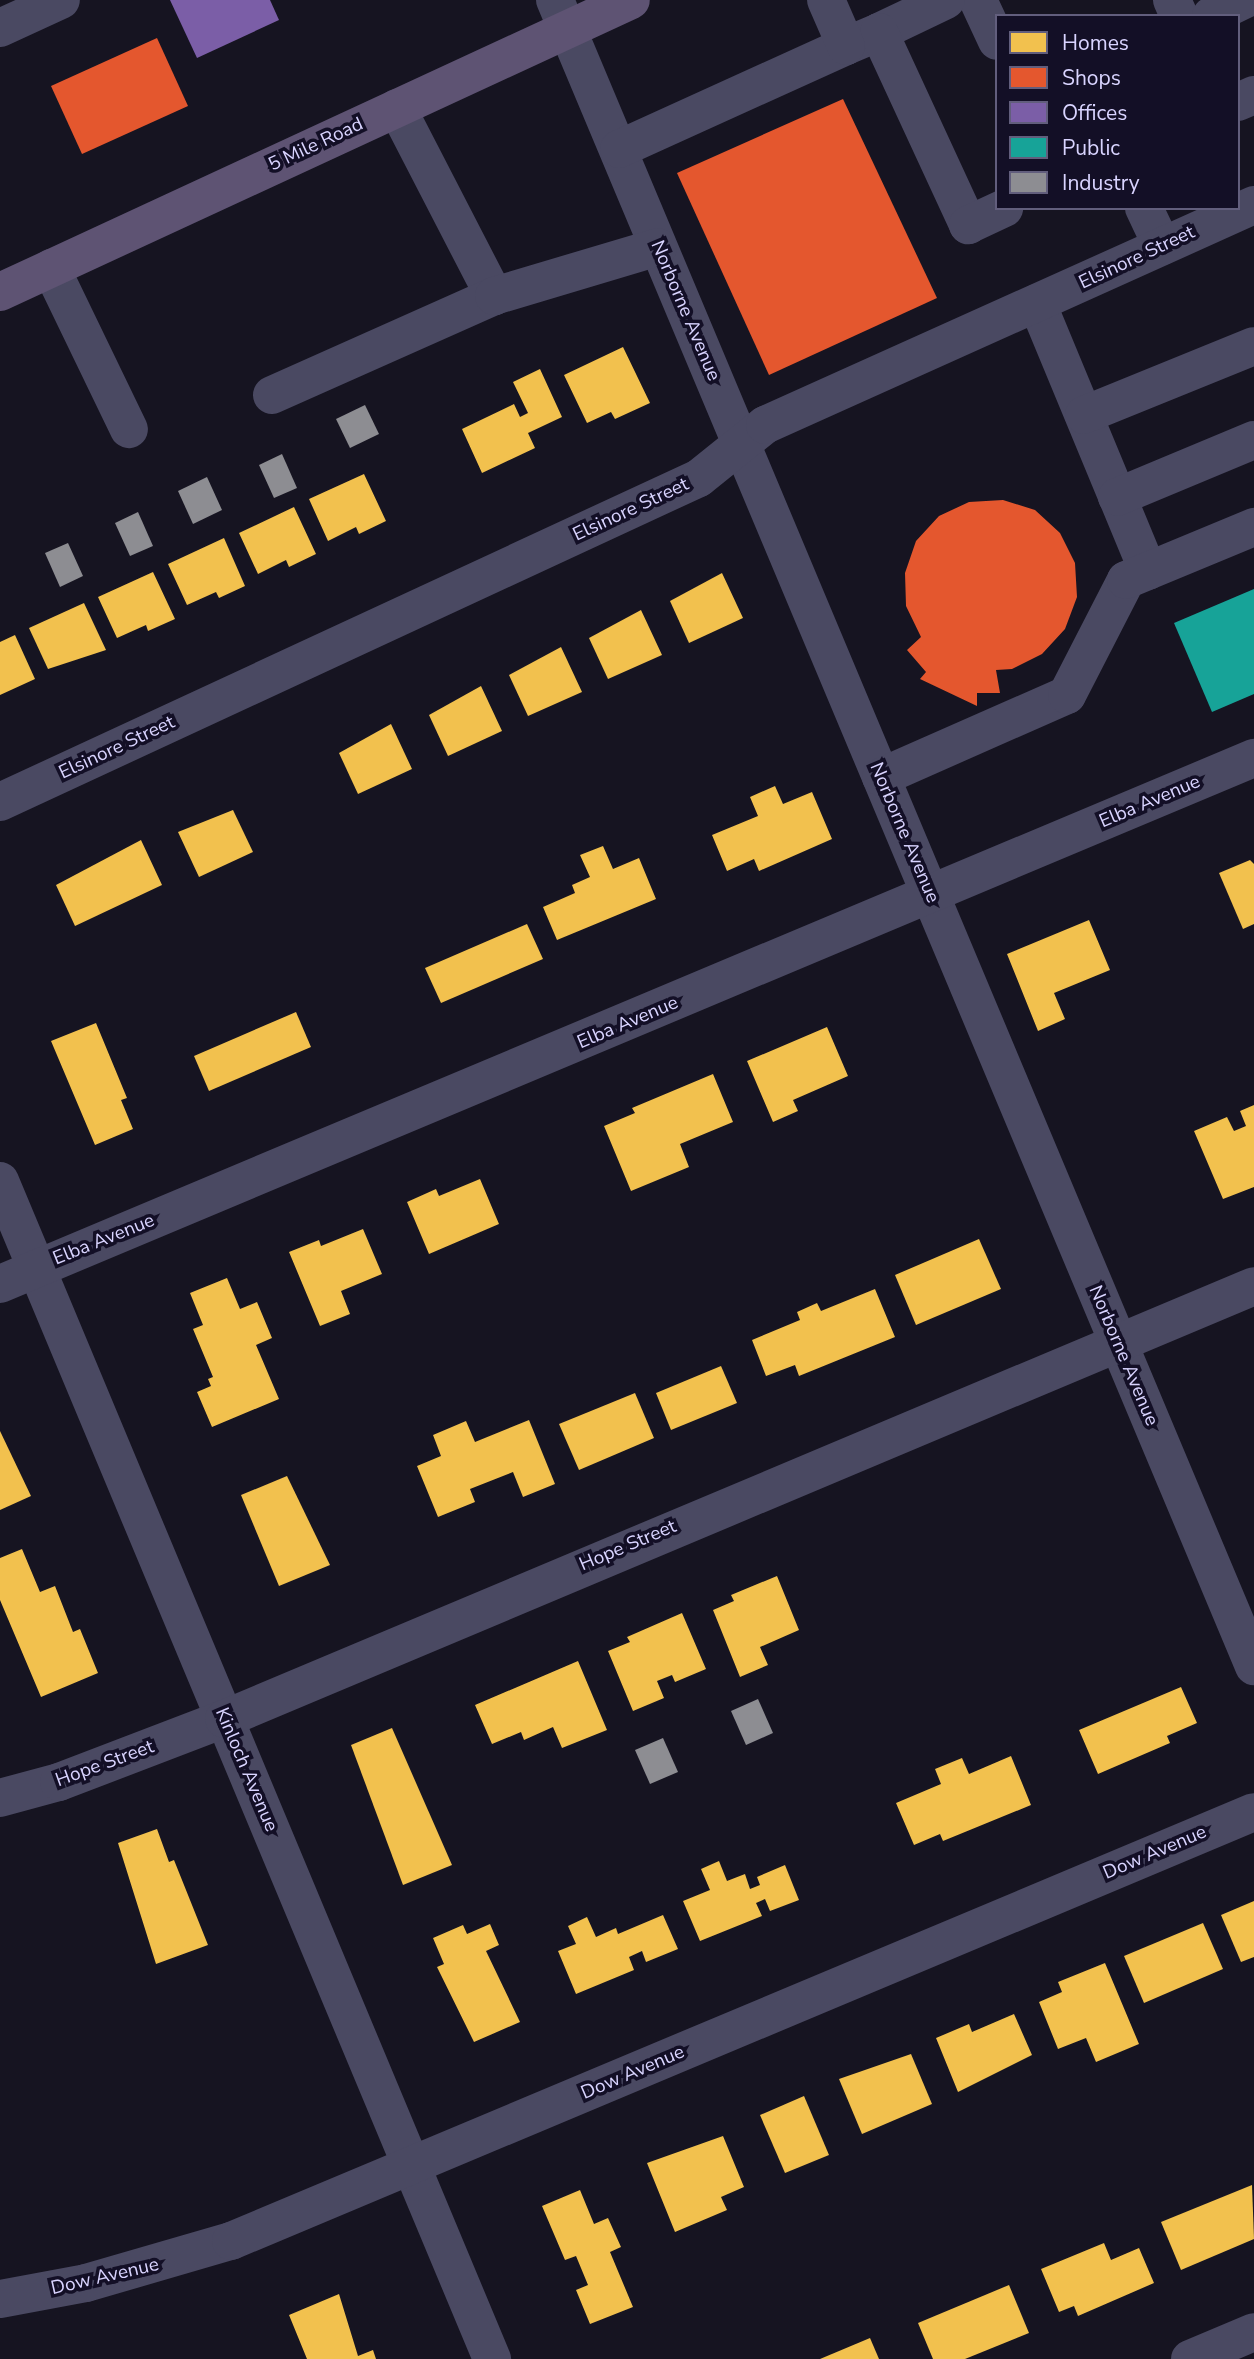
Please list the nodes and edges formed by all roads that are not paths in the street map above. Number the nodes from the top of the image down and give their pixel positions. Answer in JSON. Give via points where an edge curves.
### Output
{"nodes":[{"id":1,"x":61,"y":0,"type":"edge"},
{"id":2,"x":631,"y":0,"type":"edge"},
{"id":3,"x":826,"y":0,"type":"edge"},
{"id":4,"x":946,"y":0,"type":"edge"},
{"id":5,"x":978,"y":0,"type":"edge"},
{"id":6,"x":1244,"y":0,"type":"edge"},
{"id":7,"x":561,"y":14,"type":"edge"},
{"id":8,"x":1215,"y":14,"type":"edge"},
{"id":9,"x":0,"y":28,"type":"edge"},
{"id":10,"x":995,"y":37,"type":"edge"},
{"id":11,"x":862,"y":39,"type":"junction"},
{"id":12,"x":397,"y":108,"type":"junction"},
{"id":13,"x":619,"y":149,"type":"junction"},
{"id":14,"x":1254,"y":205,"type":"edge"},
{"id":15,"x":1000,"y":210,"type":"edge"},
{"id":16,"x":1145,"y":210,"type":"edge"},
{"id":17,"x":1162,"y":246,"type":"junction"},
{"id":18,"x":658,"y":247,"type":"junction"},
{"id":19,"x":51,"y":268,"type":"junction"},
{"id":20,"x":0,"y":292,"type":"edge"},
{"id":21,"x":494,"y":296,"type":"junction"},
{"id":22,"x":1037,"y":303,"type":"junction"},
{"id":23,"x":1254,"y":346,"type":"edge"},
{"id":24,"x":272,"y":395,"type":"dead end"},
{"id":25,"x":1084,"y":415,"type":"junction"},
{"id":26,"x":129,"y":429,"type":"dead end"},
{"id":27,"x":1254,"y":440,"type":"edge"},
{"id":28,"x":741,"y":444,"type":"junction"},
{"id":29,"x":1118,"y":497,"type":"junction"},
{"id":30,"x":1254,"y":527,"type":"edge"},
{"id":31,"x":1148,"y":571,"type":"junction"},
{"id":32,"x":1254,"y":758,"type":"edge"},
{"id":33,"x":881,"y":777,"type":"junction"},
{"id":34,"x":0,"y":802,"type":"edge"},
{"id":35,"x":931,"y":897,"type":"junction"},
{"id":36,"x":0,"y":1181,"type":"edge"},
{"id":37,"x":37,"y":1268,"type":"junction"},
{"id":38,"x":0,"y":1284,"type":"edge"},
{"id":39,"x":1254,"y":1286,"type":"edge"},
{"id":40,"x":1117,"y":1343,"type":"junction"},
{"id":41,"x":1254,"y":1666,"type":"edge"},
{"id":42,"x":224,"y":1719,"type":"junction"},
{"id":43,"x":0,"y":1798,"type":"edge"},
{"id":44,"x":1254,"y":1812,"type":"edge"},
{"id":45,"x":414,"y":2165,"type":"junction"},
{"id":46,"x":0,"y":2299,"type":"edge"},
{"id":47,"x":1254,"y":2332,"type":"edge"},
{"id":48,"x":492,"y":2359,"type":"edge"},
{"id":49,"x":1190,"y":2359,"type":"edge"}],
"edges":[{"from":1,"to":9,"type":"street"},
{"from":2,"to":7,"type":"main road","name":"5 Mile Road"},
{"from":3,"to":11,"type":"street"},
{"from":4,"to":11,"type":"street"},
{"from":5,"to":10,"type":"street"},
{"from":6,"to":8,"type":"street"},
{"from":7,"to":12,"type":"main road","name":"5 Mile Road"},
{"from":7,"to":13,"type":"street","name":"Norborne Avenue"},
{"from":11,"to":13,"type":"street"},
{"from":11,"to":15,"type":"street","via":[[968,225]]},
{"from":12,"to":19,"type":"main road","name":"5 Mile Road"},
{"from":12,"to":21,"type":"street"},
{"from":13,"to":18,"type":"street","name":"Norborne Avenue"},
{"from":14,"to":17,"type":"street","name":"Elsinore Street"},
{"from":16,"to":17,"type":"street"},
{"from":17,"to":22,"type":"street","name":"Elsinore Street"},
{"from":18,"to":21,"type":"street"},
{"from":18,"to":28,"type":"street","name":"Norborne Avenue"},
{"from":19,"to":20,"type":"main road","name":"5 Mile Road"},
{"from":19,"to":26,"type":"street"},
{"from":21,"to":24,"type":"street"},
{"from":22,"to":25,"type":"street"},
{"from":22,"to":28,"type":"street","name":"Elsinore Street","via":[[765,425]]},
{"from":23,"to":25,"type":"street"},
{"from":25,"to":29,"type":"street"},
{"from":27,"to":29,"type":"street"},
{"from":28,"to":33,"type":"street","name":"Norborne Avenue"},
{"from":28,"to":34,"type":"street","name":"Elsinore Street","via":[[699,478]]},
{"from":29,"to":31,"type":"street"},
{"from":30,"to":31,"type":"street"},
{"from":31,"to":33,"type":"street","via":[[1126,580],[1067,695]]},
{"from":32,"to":35,"type":"street","name":"Elba Avenue"},
{"from":33,"to":35,"type":"street","name":"Norborne Avenue"},
{"from":35,"to":37,"type":"street","name":"Elba Avenue"},
{"from":35,"to":40,"type":"street","name":"Norborne Avenue"},
{"from":36,"to":37,"type":"street","name":"Kinloch Avenue"},
{"from":37,"to":38,"type":"street","name":"Elba Avenue"},
{"from":37,"to":42,"type":"street","name":"Kinloch Avenue"},
{"from":39,"to":40,"type":"street","name":"Hope Street"},
{"from":40,"to":41,"type":"street","name":"Norborne Avenue"},
{"from":40,"to":42,"type":"street","name":"Hope Street"},
{"from":42,"to":43,"type":"street","name":"Hope Street","via":[[59,1782]]},
{"from":42,"to":45,"type":"street","name":"Kinloch Avenue"},
{"from":44,"to":45,"type":"street","name":"Dow Avenue"},
{"from":45,"to":46,"type":"street","name":"Dow Avenue","via":[[231,2241],[169,2261]]},
{"from":45,"to":48,"type":"street","name":"Kinloch Avenue"},
{"from":47,"to":49,"type":"street"}]}
